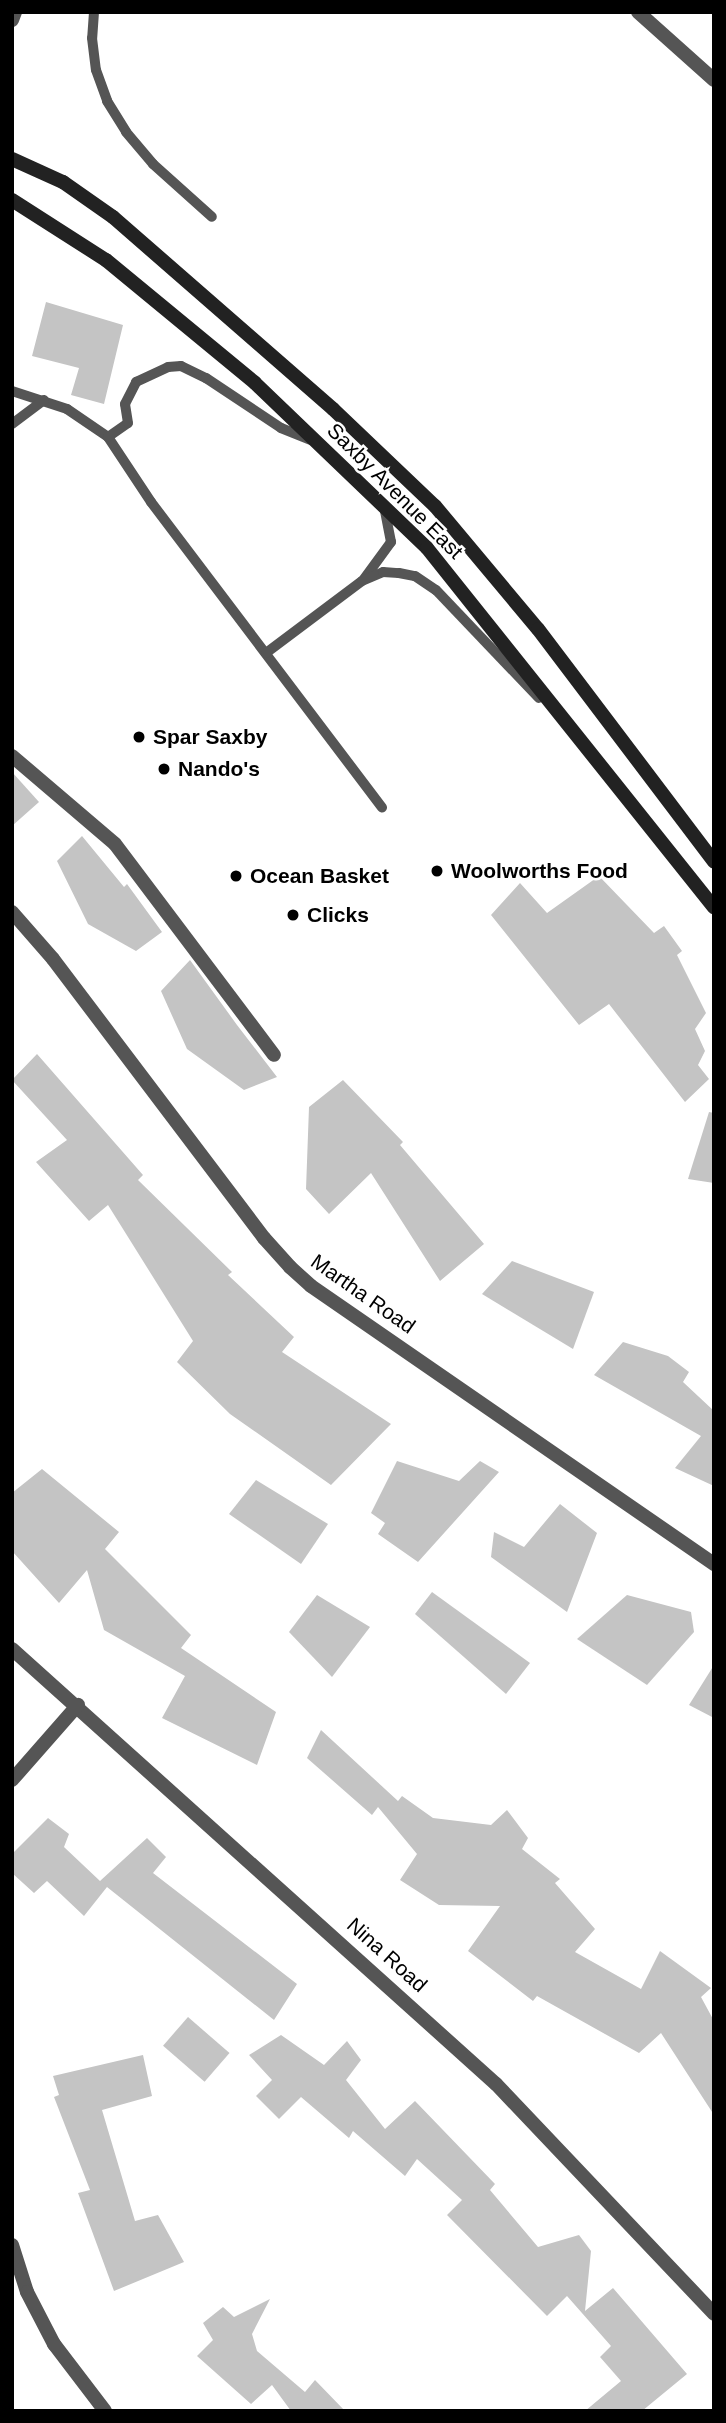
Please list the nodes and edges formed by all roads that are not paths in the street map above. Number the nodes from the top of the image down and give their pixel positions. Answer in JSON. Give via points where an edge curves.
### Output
{"nodes":[{"id":1,"x":94,"y":12,"type":"edge"},
{"id":2,"x":638,"y":12,"type":"edge"},
{"id":3,"x":714,"y":80,"type":"edge"},
{"id":4,"x":12,"y":159,"type":"edge"},
{"id":5,"x":12,"y":200,"type":"edge"},
{"id":6,"x":212,"y":216,"type":"dead end"},
{"id":7,"x":12,"y":391,"type":"edge"},
{"id":8,"x":44,"y":400,"type":"junction"},
{"id":9,"x":12,"y":424,"type":"edge"},
{"id":10,"x":108,"y":437,"type":"junction"},
{"id":11,"x":320,"y":443,"type":"junction"},
{"id":12,"x":383,"y":505,"type":"junction"},
{"id":13,"x":362,"y":581,"type":"junction"},
{"id":14,"x":266,"y":653,"type":"junction"},
{"id":15,"x":563,"y":717,"type":"junction"},
{"id":16,"x":12,"y":756,"type":"edge"},
{"id":17,"x":383,"y":807,"type":"dead end"},
{"id":18,"x":714,"y":862,"type":"edge"},
{"id":19,"x":714,"y":907,"type":"edge"},
{"id":20,"x":12,"y":912,"type":"edge"},
{"id":21,"x":274,"y":1055,"type":"dead end"},
{"id":22,"x":714,"y":1564,"type":"edge"},
{"id":23,"x":12,"y":1649,"type":"edge"},
{"id":24,"x":78,"y":1705,"type":"junction"},
{"id":25,"x":12,"y":1780,"type":"edge"},
{"id":26,"x":12,"y":2245,"type":"edge"},
{"id":27,"x":714,"y":2314,"type":"edge"},
{"id":28,"x":105,"y":2411,"type":"edge"}],
"edges":[{"from":1,"to":6,"type":"lane","via":[[96,70],[107,100],[153,164]]},
{"from":2,"to":3,"type":"street"},
{"from":4,"to":18,"type":"street","name":"Saxby Avenue East","via":[[63,182],[113,217],[333,409],[435,506],[538,629]]},
{"from":5,"to":11,"type":"street","name":"Saxby Avenue East","via":[[106,260]]},
{"from":7,"to":8,"type":"lane"},
{"from":8,"to":9,"type":"lane"},
{"from":8,"to":10,"type":"lane","via":[[67,409]]},
{"from":10,"to":11,"type":"lane","via":[[128,424],[125,404],[136,382],[167,366],[181,366],[281,428]]},
{"from":10,"to":14,"type":"lane","via":[[151,502]]},
{"from":11,"to":12,"type":"street","name":"Saxby Avenue East"},
{"from":12,"to":13,"type":"lane","via":[[390,542]]},
{"from":12,"to":15,"type":"street","name":"Saxby Avenue East","via":[[427,548]]},
{"from":13,"to":14,"type":"lane"},
{"from":13,"to":15,"type":"lane","via":[[383,572],[425,582]]},
{"from":14,"to":17,"type":"lane"},
{"from":15,"to":19,"type":"street","name":"Saxby Avenue East"},
{"from":16,"to":21,"type":"street","via":[[115,844]]},
{"from":20,"to":22,"type":"street","name":"Martha Road","via":[[290,1267],[311,1286]]},
{"from":23,"to":24,"type":"street","name":"Nina Road"},
{"from":24,"to":25,"type":"street"},
{"from":24,"to":27,"type":"street","name":"Nina Road","via":[[496,2084]]},
{"from":26,"to":28,"type":"street","via":[[27,2292],[54,2344]]}]}
